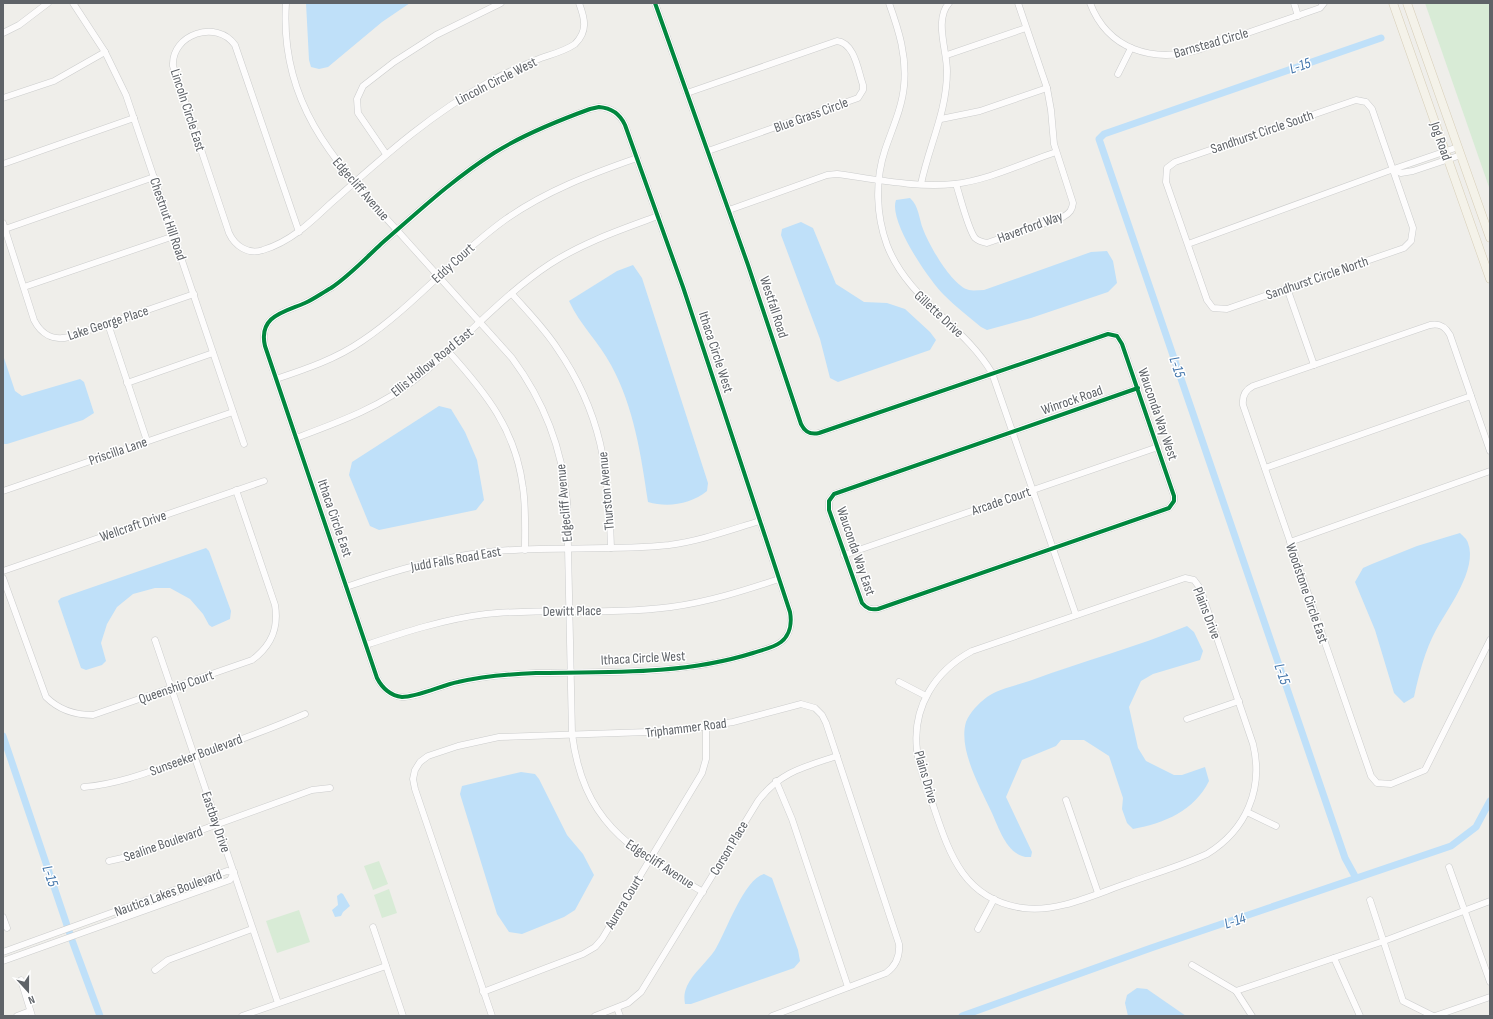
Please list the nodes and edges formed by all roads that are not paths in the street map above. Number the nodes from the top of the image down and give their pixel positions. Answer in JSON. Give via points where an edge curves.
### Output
{"nodes":[{"id":1,"x":48,"y":3,"type":"edge"},
{"id":2,"x":73,"y":3,"type":"edge"},
{"id":3,"x":286,"y":3,"type":"edge"},
{"id":4,"x":501,"y":3,"type":"edge"},
{"id":5,"x":580,"y":3,"type":"edge"},
{"id":6,"x":655,"y":3,"type":"edge"},
{"id":7,"x":889,"y":3,"type":"edge"},
{"id":8,"x":949,"y":3,"type":"edge"},
{"id":9,"x":1018,"y":3,"type":"edge"},
{"id":10,"x":1090,"y":3,"type":"edge"},
{"id":11,"x":1294,"y":3,"type":"edge"},
{"id":12,"x":1324,"y":3,"type":"edge"},
{"id":13,"x":1393,"y":3,"type":"edge"},
{"id":14,"x":1407,"y":3,"type":"edge"},
{"id":15,"x":1298,"y":16,"type":"junction"},
{"id":16,"x":1026,"y":28,"type":"junction"},
{"id":17,"x":3,"y":33,"type":"edge"},
{"id":18,"x":1131,"y":48,"type":"junction"},
{"id":19,"x":105,"y":52,"type":"junction"},
{"id":20,"x":946,"y":55,"type":"junction"},
{"id":21,"x":1118,"y":74,"type":"dead end"},
{"id":22,"x":1047,"y":88,"type":"junction"},
{"id":23,"x":687,"y":93,"type":"junction"},
{"id":24,"x":3,"y":98,"type":"edge"},
{"id":25,"x":134,"y":118,"type":"junction"},
{"id":26,"x":941,"y":119,"type":"junction"},
{"id":27,"x":1459,"y":151,"type":"junction"},
{"id":28,"x":708,"y":152,"type":"junction"},
{"id":29,"x":1056,"y":152,"type":"junction"},
{"id":30,"x":1445,"y":152,"type":"junction"},
{"id":31,"x":386,"y":154,"type":"junction"},
{"id":32,"x":637,"y":158,"type":"junction"},
{"id":33,"x":1448,"y":160,"type":"junction"},
{"id":34,"x":3,"y":164,"type":"edge"},
{"id":35,"x":1393,"y":169,"type":"junction"},
{"id":36,"x":154,"y":177,"type":"junction"},
{"id":37,"x":879,"y":179,"type":"junction"},
{"id":38,"x":354,"y":183,"type":"junction"},
{"id":39,"x":921,"y":184,"type":"junction"},
{"id":40,"x":956,"y":184,"type":"junction"},
{"id":41,"x":729,"y":210,"type":"junction"},
{"id":42,"x":658,"y":216,"type":"junction"},
{"id":43,"x":4,"y":226,"type":"edge"},
{"id":44,"x":397,"y":230,"type":"junction"},
{"id":45,"x":299,"y":232,"type":"junction"},
{"id":46,"x":174,"y":236,"type":"junction"},
{"id":47,"x":1490,"y":238,"type":"edge"},
{"id":48,"x":1188,"y":244,"type":"junction"},
{"id":49,"x":438,"y":276,"type":"junction"},
{"id":50,"x":1490,"y":279,"type":"edge"},
{"id":51,"x":24,"y":287,"type":"junction"},
{"id":52,"x":1287,"y":288,"type":"junction"},
{"id":53,"x":194,"y":294,"type":"junction"},
{"id":54,"x":512,"y":294,"type":"junction"},
{"id":55,"x":480,"y":322,"type":"junction"},
{"id":56,"x":108,"y":324,"type":"junction"},
{"id":57,"x":448,"y":351,"type":"junction"},
{"id":58,"x":214,"y":353,"type":"junction"},
{"id":59,"x":1314,"y":365,"type":"junction"},
{"id":60,"x":992,"y":373,"type":"junction"},
{"id":61,"x":276,"y":379,"type":"junction"},
{"id":62,"x":127,"y":383,"type":"junction"},
{"id":63,"x":1138,"y":388,"type":"junction"},
{"id":64,"x":1471,"y":396,"type":"junction"},
{"id":65,"x":233,"y":412,"type":"junction"},
{"id":66,"x":1013,"y":432,"type":"junction"},
{"id":67,"x":296,"y":438,"type":"junction"},
{"id":68,"x":147,"y":441,"type":"junction"},
{"id":69,"x":244,"y":444,"type":"dead end"},
{"id":70,"x":1158,"y":447,"type":"junction"},
{"id":71,"x":1490,"y":451,"type":"edge"},
{"id":72,"x":1265,"y":468,"type":"junction"},
{"id":73,"x":1490,"y":471,"type":"edge"},
{"id":74,"x":264,"y":481,"type":"dead end"},
{"id":75,"x":236,"y":490,"type":"junction"},
{"id":76,"x":1033,"y":490,"type":"junction"},
{"id":77,"x":3,"y":491,"type":"edge"},
{"id":78,"x":760,"y":521,"type":"junction"},
{"id":79,"x":1290,"y":542,"type":"junction"},
{"id":80,"x":610,"y":548,"type":"junction"},
{"id":81,"x":568,"y":549,"type":"junction"},
{"id":82,"x":1053,"y":549,"type":"junction"},
{"id":83,"x":525,"y":550,"type":"junction"},
{"id":84,"x":844,"y":555,"type":"junction"},
{"id":85,"x":3,"y":571,"type":"edge"},
{"id":86,"x":3,"y":578,"type":"edge"},
{"id":87,"x":779,"y":579,"type":"junction"},
{"id":88,"x":346,"y":587,"type":"junction"},
{"id":89,"x":569,"y":611,"type":"junction"},
{"id":90,"x":1076,"y":615,"type":"junction"},
{"id":91,"x":155,"y":640,"type":"dead end"},
{"id":92,"x":1490,"y":640,"type":"edge"},
{"id":93,"x":366,"y":645,"type":"junction"},
{"id":94,"x":570,"y":673,"type":"junction"},
{"id":95,"x":899,"y":682,"type":"dead end"},
{"id":96,"x":171,"y":688,"type":"junction"},
{"id":97,"x":926,"y":696,"type":"junction"},
{"id":98,"x":1239,"y":701,"type":"junction"},
{"id":99,"x":305,"y":714,"type":"dead end"},
{"id":100,"x":1187,"y":719,"type":"dead end"},
{"id":101,"x":706,"y":727,"type":"junction"},
{"id":102,"x":572,"y":734,"type":"junction"},
{"id":103,"x":194,"y":756,"type":"junction"},
{"id":104,"x":837,"y":756,"type":"junction"},
{"id":105,"x":776,"y":781,"type":"junction"},
{"id":106,"x":84,"y":787,"type":"dead end"},
{"id":107,"x":330,"y":788,"type":"dead end"},
{"id":108,"x":1066,"y":800,"type":"dead end"},
{"id":109,"x":1247,"y":812,"type":"junction"},
{"id":110,"x":217,"y":825,"type":"junction"},
{"id":111,"x":1276,"y":826,"type":"dead end"},
{"id":112,"x":650,"y":860,"type":"junction"},
{"id":113,"x":109,"y":861,"type":"dead end"},
{"id":114,"x":1449,"y":867,"type":"dead end"},
{"id":115,"x":234,"y":872,"type":"junction"},
{"id":116,"x":703,"y":892,"type":"junction"},
{"id":117,"x":1098,"y":893,"type":"junction"},
{"id":118,"x":994,"y":899,"type":"junction"},
{"id":119,"x":1370,"y":900,"type":"dead end"},
{"id":120,"x":1490,"y":901,"type":"edge"},
{"id":121,"x":1465,"y":911,"type":"junction"},
{"id":122,"x":3,"y":917,"type":"edge"},
{"id":123,"x":373,"y":927,"type":"dead end"},
{"id":124,"x":7,"y":928,"type":"dead end"},
{"id":125,"x":252,"y":929,"type":"junction"},
{"id":126,"x":978,"y":930,"type":"dead end"},
{"id":127,"x":1384,"y":941,"type":"junction"},
{"id":128,"x":3,"y":952,"type":"edge"},
{"id":129,"x":1334,"y":958,"type":"junction"},
{"id":130,"x":3,"y":961,"type":"edge"},
{"id":131,"x":1192,"y":965,"type":"dead end"},
{"id":132,"x":386,"y":966,"type":"junction"},
{"id":133,"x":155,"y":970,"type":"dead end"},
{"id":134,"x":21,"y":980,"type":"dead end"},
{"id":135,"x":1490,"y":982,"type":"edge"},
{"id":136,"x":848,"y":987,"type":"junction"},
{"id":137,"x":1236,"y":991,"type":"junction"},
{"id":138,"x":483,"y":992,"type":"junction"},
{"id":139,"x":1490,"y":997,"type":"edge"},
{"id":140,"x":278,"y":1003,"type":"junction"},
{"id":141,"x":617,"y":1008,"type":"junction"},
{"id":142,"x":31,"y":1013,"type":"edge"},
{"id":143,"x":17,"y":1016,"type":"edge"},
{"id":144,"x":242,"y":1016,"type":"edge"},
{"id":145,"x":403,"y":1016,"type":"edge"},
{"id":146,"x":492,"y":1016,"type":"edge"},
{"id":147,"x":595,"y":1016,"type":"edge"},
{"id":148,"x":620,"y":1016,"type":"edge"},
{"id":149,"x":772,"y":1016,"type":"edge"},
{"id":150,"x":1252,"y":1016,"type":"edge"},
{"id":151,"x":1360,"y":1016,"type":"edge"},
{"id":152,"x":1434,"y":1016,"type":"edge"}],
"edges":[{"from":1,"to":17,"type":"street","via":[[19,25]]},
{"from":2,"to":19,"type":"street","name":"Chestnut Hill Road"},
{"from":3,"to":38,"type":"street","name":"Edgecliff Avenue","via":[[292,68],[303,104],[328,150]]},
{"from":4,"to":31,"type":"street","via":[[436,35],[363,86],[357,99],[358,113]]},
{"from":5,"to":31,"type":"street","name":"Lincoln Circle West","via":[[585,24],[581,37],[575,44],[516,69],[468,94],[423,124]]},
{"from":6,"to":23,"type":"street","name":"Westfall Road"},
{"from":7,"to":37,"type":"street","name":"Gillette Drive","via":[[903,49],[904,87]]},
{"from":8,"to":20,"type":"street","via":[[941,21]]},
{"from":9,"to":16,"type":"street","name":"Haverford Way"},
{"from":10,"to":18,"type":"street","name":"Barnstead Circle","via":[[1109,32]]},
{"from":11,"to":15,"type":"street"},
{"from":12,"to":15,"type":"street","name":"Barnstead Circle","via":[[1320,8]]},
{"from":13,"to":30,"type":"main road","name":"Jog Road"},
{"from":14,"to":27,"type":"main road","name":"Jog Road"},
{"from":15,"to":18,"type":"street","name":"Barnstead Circle","via":[[1183,54],[1161,56]]},
{"from":16,"to":20,"type":"street"},
{"from":16,"to":22,"type":"street","name":"Haverford Way"},
{"from":18,"to":21,"type":"street"},
{"from":19,"to":24,"type":"street","via":[[58,79]]},
{"from":19,"to":25,"type":"street","name":"Chestnut Hill Road"},
{"from":20,"to":26,"type":"street","via":[[946,88]]},
{"from":22,"to":26,"type":"street","via":[[980,111]]},
{"from":22,"to":29,"type":"street","name":"Haverford Way"},
{"from":23,"to":28,"type":"street","name":"Westfall Road"},
{"from":23,"to":28,"type":"street","name":"Blue Grass Circle","via":[[837,41],[846,43],[852,50],[864,85],[858,98]]},
{"from":25,"to":34,"type":"street"},
{"from":25,"to":36,"type":"street","name":"Chestnut Hill Road"},
{"from":26,"to":39,"type":"street"},
{"from":27,"to":30,"type":"street"},
{"from":27,"to":33,"type":"street"},
{"from":27,"to":47,"type":"main road","name":"Jog Road"},
{"from":28,"to":41,"type":"street","name":"Westfall Road"},
{"from":29,"to":40,"type":"street"},
{"from":29,"to":40,"type":"street","name":"Haverford Way","via":[[1073,202],[1071,211],[1063,217],[987,243],[975,237]]},
{"from":30,"to":33,"type":"main road","name":"Jog Road"},
{"from":30,"to":35,"type":"street"},
{"from":31,"to":38,"type":"street","name":"Lincoln Circle West"},
{"from":32,"to":42,"type":"street","name":"Ithaca Circle West"},
{"from":32,"to":44,"type":"street","name":"Ithaca Circle West","via":[[626,126],[620,117],[604,108],[590,109],[540,129],[495,152],[451,183]]},
{"from":32,"to":49,"type":"street","name":"Eddy Court","via":[[571,182],[530,204],[482,238]]},
{"from":33,"to":35,"type":"street","via":[[1401,173]]},
{"from":33,"to":50,"type":"main road","name":"Jog Road"},
{"from":35,"to":48,"type":"street"},
{"from":35,"to":48,"type":"street","name":"Sandhurst Circle South","via":[[1372,109],[1366,102],[1356,100],[1175,162],[1167,168],[1165,177]]},
{"from":35,"to":52,"type":"street","name":"Sandhurst Circle North","via":[[1414,232],[1412,241],[1408,245]]},
{"from":36,"to":43,"type":"street"},
{"from":36,"to":46,"type":"street","name":"Chestnut Hill Road"},
{"from":37,"to":39,"type":"street"},
{"from":37,"to":41,"type":"street","via":[[828,175]]},
{"from":37,"to":60,"type":"street","name":"Gillette Drive","via":[[882,228],[904,278],[922,299],[979,353]]},
{"from":38,"to":44,"type":"street","name":"Edgecliff Avenue"},
{"from":38,"to":45,"type":"street","name":"Lincoln Circle East"},
{"from":39,"to":40,"type":"street"},
{"from":41,"to":60,"type":"street","name":"Westfall Road","via":[[801,424],[806,431],[819,433]]},
{"from":42,"to":54,"type":"street","name":"Ellis Hollow Road East","via":[[606,235],[568,253],[532,276]]},
{"from":42,"to":78,"type":"street","name":"Ithaca Circle West"},
{"from":43,"to":51,"type":"street","name":"Lake George Place"},
{"from":44,"to":49,"type":"street","name":"Edgecliff Avenue"},
{"from":44,"to":61,"type":"street","name":"Ithaca Circle East","via":[[332,287],[305,303],[278,313],[271,319],[266,328],[264,342]]},
{"from":45,"to":45,"type":"street","name":"Lincoln Circle East","via":[[278,245],[259,251],[245,250],[231,237],[173,66],[175,52],[188,38],[207,31],[216,32],[229,38],[235,46]]},
{"from":46,"to":51,"type":"street"},
{"from":46,"to":53,"type":"street","name":"Chestnut Hill Road"},
{"from":48,"to":52,"type":"street","name":"Sandhurst Circle North","via":[[1207,300],[1213,308],[1227,309]]},
{"from":49,"to":55,"type":"street","name":"Edgecliff Avenue"},
{"from":49,"to":61,"type":"street","name":"Eddy Court","via":[[361,342],[332,358]]},
{"from":51,"to":56,"type":"street","name":"Lake George Place","via":[[36,324],[50,337],[69,338]]},
{"from":52,"to":59,"type":"street"},
{"from":53,"to":56,"type":"street","name":"Lake George Place"},
{"from":53,"to":58,"type":"street","name":"Chestnut Hill Road"},
{"from":54,"to":55,"type":"street","name":"Ellis Hollow Road East"},
{"from":54,"to":80,"type":"street","name":"Thurston Avenue","via":[[556,346],[589,406],[607,473]]},
{"from":55,"to":57,"type":"street","name":"Ellis Hollow Road East"},
{"from":55,"to":81,"type":"street","name":"Edgecliff Avenue","via":[[523,373],[552,427],[565,482]]},
{"from":56,"to":62,"type":"street"},
{"from":57,"to":67,"type":"street","name":"Ellis Hollow Road East","via":[[417,378],[381,402],[338,423]]},
{"from":57,"to":83,"type":"street","via":[[492,403],[517,456],[523,488]]},
{"from":58,"to":62,"type":"street"},
{"from":58,"to":65,"type":"street","name":"Chestnut Hill Road"},
{"from":59,"to":64,"type":"street","via":[[1430,325],[1440,325],[1450,335]]},
{"from":59,"to":72,"type":"street","name":"Woodstone Circle East","via":[[1245,391],[1243,405]]},
{"from":60,"to":63,"type":"street","name":"Wauconda Way West","via":[[1108,334],[1117,336],[1122,344]]},
{"from":60,"to":66,"type":"street","name":"Gillette Drive"},
{"from":61,"to":67,"type":"street","name":"Ithaca Circle East"},
{"from":62,"to":68,"type":"street"},
{"from":63,"to":66,"type":"street","name":"Winrock Road"},
{"from":63,"to":70,"type":"street","name":"Wauconda Way West"},
{"from":64,"to":71,"type":"street"},
{"from":64,"to":72,"type":"street"},
{"from":65,"to":68,"type":"street","name":"Priscilla Lane"},
{"from":65,"to":69,"type":"street","name":"Chestnut Hill Road"},
{"from":66,"to":76,"type":"street","name":"Gillette Drive"},
{"from":66,"to":84,"type":"street","name":"Wauconda Way East","via":[[834,494],[828,505]]},
{"from":67,"to":88,"type":"street","name":"Ithaca Circle East"},
{"from":68,"to":77,"type":"street","name":"Priscilla Lane"},
{"from":70,"to":76,"type":"street","name":"Arcade Court"},
{"from":70,"to":82,"type":"street","name":"Wauconda Way West","via":[[1174,496],[1169,508]]},
{"from":72,"to":79,"type":"street","name":"Woodstone Circle East"},
{"from":73,"to":79,"type":"street"},
{"from":74,"to":75,"type":"street","name":"Wellcraft Drive"},
{"from":75,"to":85,"type":"street","name":"Wellcraft Drive"},
{"from":75,"to":96,"type":"street","name":"Queenship Court","via":[[275,605],[277,616],[273,637],[252,660]]},
{"from":76,"to":82,"type":"street","name":"Gillette Drive"},
{"from":76,"to":84,"type":"street","name":"Arcade Court"},
{"from":78,"to":80,"type":"street","name":"Judd Falls Road East","via":[[692,541]]},
{"from":78,"to":87,"type":"street","name":"Ithaca Circle West"},
{"from":79,"to":92,"type":"street","name":"Woodstone Circle East","via":[[1371,776],[1382,785],[1422,773],[1426,769]]},
{"from":80,"to":81,"type":"street","name":"Judd Falls Road East"},
{"from":81,"to":83,"type":"street","name":"Judd Falls Road East"},
{"from":81,"to":89,"type":"street","name":"Edgecliff Avenue"},
{"from":82,"to":84,"type":"street","name":"Wauconda Way East","via":[[874,610],[862,603]]},
{"from":82,"to":90,"type":"street","name":"Gillette Drive"},
{"from":83,"to":88,"type":"street","name":"Judd Falls Road East","via":[[444,558],[392,571]]},
{"from":86,"to":96,"type":"street","name":"Queenship Court","via":[[42,689],[53,704],[78,715],[92,715]]},
{"from":87,"to":89,"type":"street","name":"Dewitt Place","via":[[693,604],[646,609]]},
{"from":87,"to":94,"type":"street","name":"Ithaca Circle West","via":[[791,622],[787,635],[777,645],[695,666],[645,671]]},
{"from":88,"to":93,"type":"street","name":"Ithaca Circle East"},
{"from":89,"to":93,"type":"street","name":"Dewitt Place","via":[[510,612],[460,618]]},
{"from":89,"to":94,"type":"street","name":"Edgecliff Avenue"},
{"from":90,"to":97,"type":"street","name":"Plains Drive","via":[[966,654],[946,668]]},
{"from":90,"to":98,"type":"street","name":"Plains Drive","via":[[1185,578],[1194,580],[1200,588]]},
{"from":91,"to":96,"type":"street","name":"Eastbay Drive"},
{"from":93,"to":94,"type":"street","name":"Ithaca Circle East","via":[[379,682],[389,692],[398,696],[481,678]]},
{"from":94,"to":102,"type":"street","name":"Edgecliff Avenue"},
{"from":95,"to":97,"type":"street"},
{"from":96,"to":103,"type":"street","name":"Eastbay Drive"},
{"from":97,"to":118,"type":"street","name":"Plains Drive","via":[[917,724],[917,751],[946,846],[968,880]]},
{"from":98,"to":100,"type":"street"},
{"from":98,"to":109,"type":"street","name":"Plains Drive","via":[[1253,744],[1257,766],[1254,792]]},
{"from":99,"to":103,"type":"street","name":"Sunseeker Boulevard"},
{"from":101,"to":102,"type":"street","name":"Triphammer Road","via":[[650,733]]},
{"from":101,"to":104,"type":"street","name":"Triphammer Road","via":[[759,716],[796,704],[806,705],[815,708],[824,719]]},
{"from":101,"to":112,"type":"street","name":"Aurora Court","via":[[704,768]]},
{"from":102,"to":112,"type":"street","name":"Edgecliff Avenue","via":[[578,768],[594,805],[616,832]]},
{"from":102,"to":138,"type":"street","name":"Triphammer Road","via":[[478,741],[428,756],[415,770],[415,788]]},
{"from":103,"to":106,"type":"street","name":"Sunseeker Boulevard","via":[[126,780]]},
{"from":103,"to":110,"type":"street","name":"Eastbay Drive"},
{"from":104,"to":105,"type":"street","name":"Corson Place","via":[[795,770]]},
{"from":104,"to":136,"type":"street","name":"Triphammer Road","via":[[899,949],[896,963],[890,970]]},
{"from":105,"to":116,"type":"street","name":"Corson Place","via":[[758,801]]},
{"from":105,"to":136,"type":"street","via":[[792,819]]},
{"from":107,"to":110,"type":"street","name":"Sealine Boulevard","via":[[312,790]]},
{"from":108,"to":117,"type":"street"},
{"from":109,"to":111,"type":"street"},
{"from":109,"to":117,"type":"street","name":"Plains Drive","via":[[1226,841],[1208,854]]},
{"from":110,"to":113,"type":"street","name":"Sealine Boulevard","via":[[127,858]]},
{"from":110,"to":115,"type":"street","name":"Eastbay Drive"},
{"from":112,"to":116,"type":"street","name":"Edgecliff Avenue"},
{"from":112,"to":138,"type":"street","name":"Aurora Court","via":[[602,939],[592,949]]},
{"from":114,"to":121,"type":"street"},
{"from":115,"to":125,"type":"street","name":"Eastbay Drive"},
{"from":115,"to":128,"type":"street","name":"Nautica Lakes Boulevard","via":[[227,871]]},
{"from":115,"to":130,"type":"street","name":"Nautica Lakes Boulevard","via":[[230,880]]},
{"from":116,"to":141,"type":"street","name":"Corson Place","via":[[641,992]]},
{"from":117,"to":118,"type":"street","name":"Plains Drive","via":[[1062,905],[1035,909],[1009,905]]},
{"from":118,"to":126,"type":"street"},
{"from":119,"to":127,"type":"street"},
{"from":120,"to":121,"type":"street"},
{"from":121,"to":127,"type":"street"},
{"from":121,"to":135,"type":"street"},
{"from":122,"to":124,"type":"street"},
{"from":123,"to":132,"type":"street"},
{"from":125,"to":133,"type":"street","via":[[168,960]]},
{"from":125,"to":140,"type":"street","name":"Eastbay Drive"},
{"from":127,"to":129,"type":"street"},
{"from":127,"to":152,"type":"street","via":[[1403,1001]]},
{"from":129,"to":137,"type":"street"},
{"from":129,"to":151,"type":"street"},
{"from":131,"to":137,"type":"street"},
{"from":132,"to":140,"type":"street"},
{"from":132,"to":145,"type":"street"},
{"from":134,"to":142,"type":"street"},
{"from":136,"to":149,"type":"street","name":"Triphammer Road"},
{"from":137,"to":150,"type":"street"},
{"from":138,"to":146,"type":"street","name":"Triphammer Road"},
{"from":139,"to":152,"type":"street"},
{"from":140,"to":144,"type":"street"},
{"from":141,"to":147,"type":"street","name":"Corson Place"},
{"from":141,"to":148,"type":"street"},
{"from":142,"to":143,"type":"street"}]}
